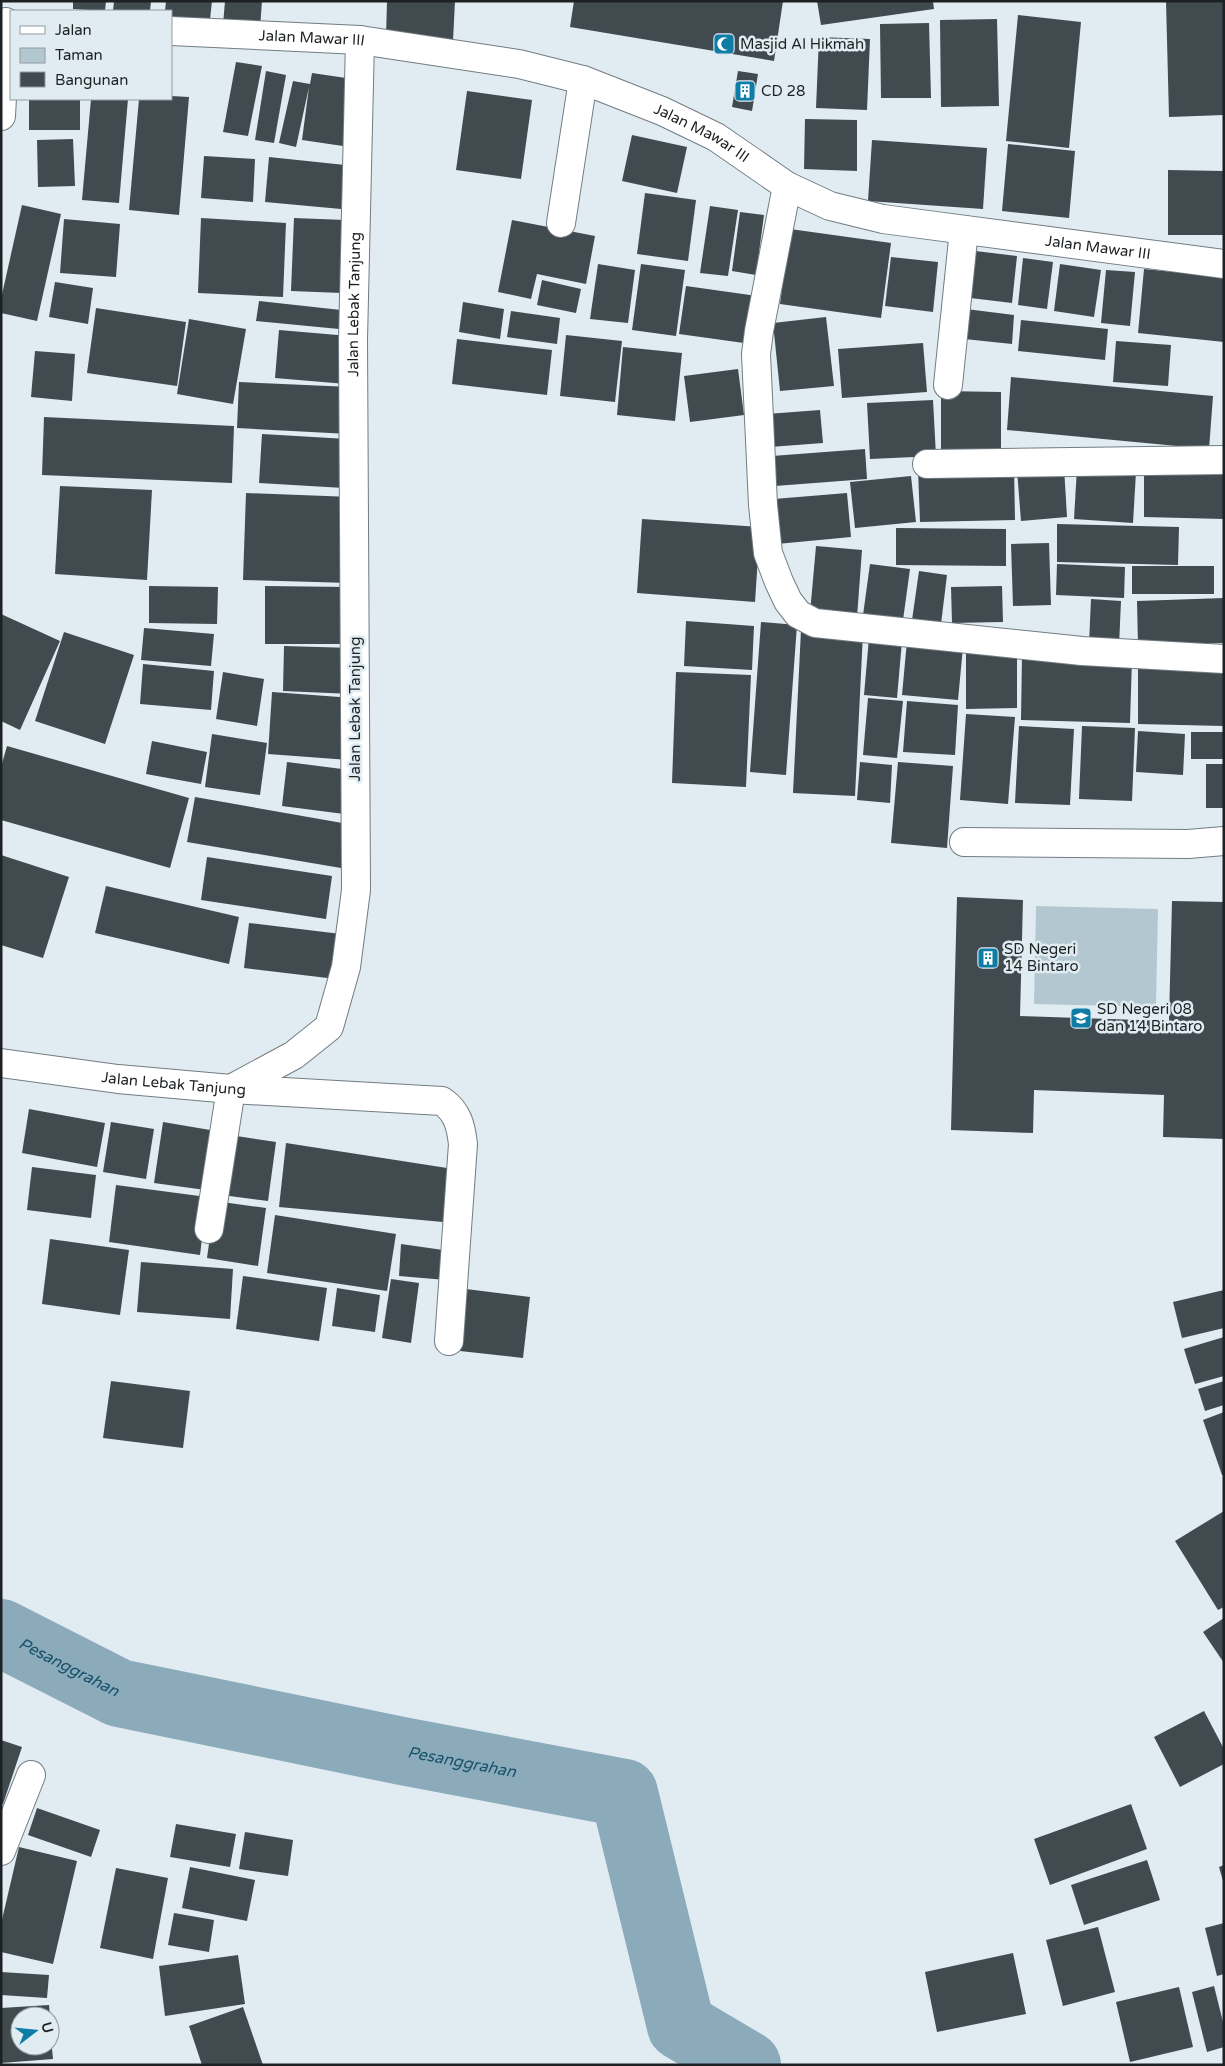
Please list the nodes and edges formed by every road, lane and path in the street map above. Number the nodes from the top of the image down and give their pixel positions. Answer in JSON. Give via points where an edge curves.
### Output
{"nodes":[{"id":1,"x":8,"y":16,"type":"edge"},
{"id":2,"x":172,"y":31,"type":"edge"},
{"id":3,"x":360,"y":40,"type":"junction"},
{"id":4,"x":583,"y":80,"type":"junction"},
{"id":5,"x":1,"y":116,"type":"edge"},
{"id":6,"x":787,"y":186,"type":"junction"},
{"id":7,"x":561,"y":223,"type":"dead end"},
{"id":8,"x":964,"y":230,"type":"junction"},
{"id":9,"x":1224,"y":264,"type":"edge"},
{"id":10,"x":948,"y":385,"type":"dead end"},
{"id":11,"x":1224,"y":460,"type":"edge"},
{"id":12,"x":927,"y":464,"type":"dead end"},
{"id":13,"x":1224,"y":659,"type":"edge"},
{"id":14,"x":1224,"y":841,"type":"edge"},
{"id":15,"x":964,"y":842,"type":"dead end"},
{"id":16,"x":1,"y":1063,"type":"edge"},
{"id":17,"x":231,"y":1089,"type":"junction"},
{"id":18,"x":209,"y":1228,"type":"dead end"},
{"id":19,"x":449,"y":1341,"type":"dead end"},
{"id":20,"x":31,"y":1775,"type":"dead end"},
{"id":21,"x":1,"y":1851,"type":"edge"}],
"edges":[{"from":1,"to":5,"type":"street"},
{"from":2,"to":3,"type":"street","name":"Jalan Mawar III"},
{"from":3,"to":4,"type":"street","name":"Jalan Mawar III","via":[[519,64]]},
{"from":3,"to":17,"type":"street","name":"Jalan Lebak Tanjung","via":[[352,340],[356,890],[346,967],[329,1026],[294,1055]]},
{"from":4,"to":6,"type":"street","name":"Jalan Mawar III","via":[[662,110],[716,137]]},
{"from":4,"to":7,"type":"street"},
{"from":6,"to":8,"type":"street","name":"Jalan Mawar III","via":[[830,206],[852,212]]},
{"from":6,"to":13,"type":"street","via":[[759,331],[756,377],[768,553],[788,601],[798,614],[815,623],[996,643]]},
{"from":8,"to":9,"type":"street","name":"Jalan Mawar III"},
{"from":8,"to":10,"type":"street"},
{"from":11,"to":12,"type":"street"},
{"from":14,"to":15,"type":"street","via":[[1188,844]]},
{"from":16,"to":17,"type":"street","name":"Jalan Lebak Tanjung","via":[[118,1079]]},
{"from":17,"to":18,"type":"street"},
{"from":17,"to":19,"type":"street","via":[[442,1101],[448,1105],[460,1126],[463,1144]]},
{"from":20,"to":21,"type":"street"}]}
